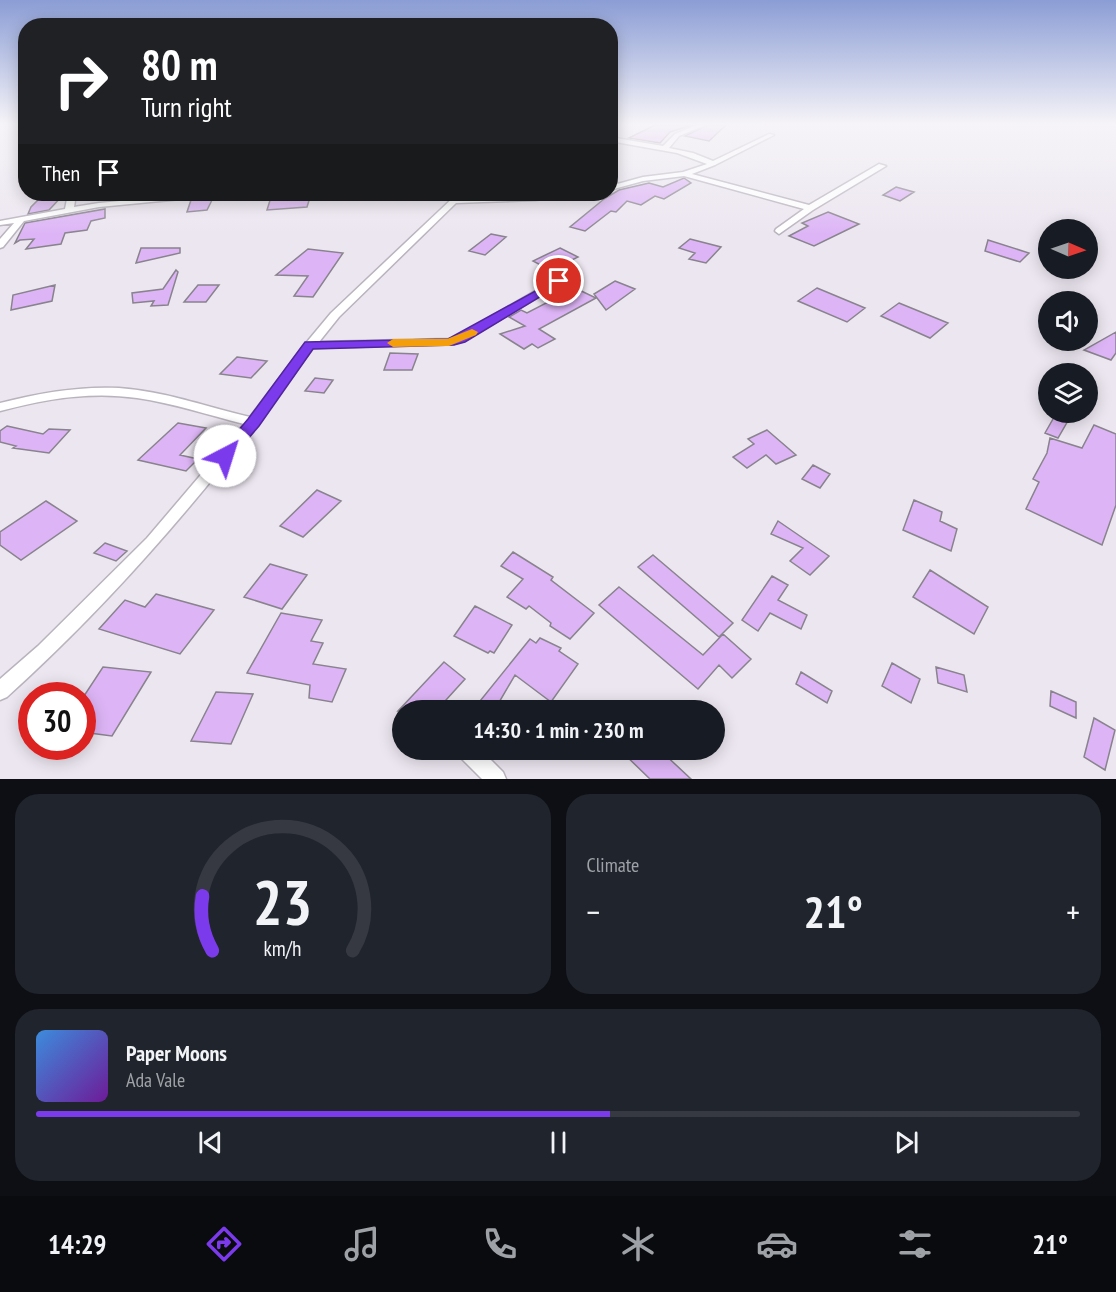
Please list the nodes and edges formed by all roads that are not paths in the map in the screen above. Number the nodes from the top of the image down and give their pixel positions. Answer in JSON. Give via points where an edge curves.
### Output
{"nodes":[{"id":1,"x":708,"y":161,"type":"edge"},
{"id":2,"x":718,"y":161,"type":"edge"},
{"id":3,"x":713,"y":164,"type":"junction"},
{"id":4,"x":882,"y":166,"type":"dead end"},
{"id":5,"x":684,"y":174,"type":"junction"},
{"id":6,"x":618,"y":186,"type":"edge"},
{"id":7,"x":71,"y":201,"type":"edge"},
{"id":8,"x":129,"y":201,"type":"edge"},
{"id":9,"x":454,"y":201,"type":"edge"},
{"id":10,"x":810,"y":208,"type":"junction"},
{"id":11,"x":69,"y":210,"type":"junction"},
{"id":12,"x":21,"y":220,"type":"junction"},
{"id":13,"x":0,"y":223,"type":"edge"},
{"id":14,"x":779,"y":231,"type":"dead end"},
{"id":15,"x":0,"y":245,"type":"edge"},
{"id":16,"x":559,"y":281,"type":"dead end"},
{"id":17,"x":310,"y":345,"type":"junction"},
{"id":18,"x":0,"y":407,"type":"edge"},
{"id":19,"x":254,"y":423,"type":"junction"},
{"id":20,"x":0,"y":691,"type":"edge"},
{"id":21,"x":477,"y":760,"type":"edge"},
{"id":22,"x":496,"y":779,"type":"edge"}],
"edges":[{"from":1,"to":3,"type":"street"},
{"from":2,"to":3,"type":"street"},
{"from":3,"to":5,"type":"street"},
{"from":4,"to":10,"type":"street"},
{"from":5,"to":6,"type":"street"},
{"from":5,"to":10,"type":"street"},
{"from":7,"to":11,"type":"street"},
{"from":8,"to":11,"type":"street"},
{"from":9,"to":17,"type":"street","via":[[334,315]]},
{"from":10,"to":14,"type":"street"},
{"from":11,"to":12,"type":"street"},
{"from":12,"to":13,"type":"street"},
{"from":12,"to":15,"type":"street"},
{"from":16,"to":17,"type":"street","via":[[449,342]]},
{"from":17,"to":19,"type":"street"},
{"from":18,"to":19,"type":"street","via":[[70,393],[134,393]]},
{"from":19,"to":20,"type":"street","via":[[152,542]]},
{"from":21,"to":22,"type":"street"}]}
